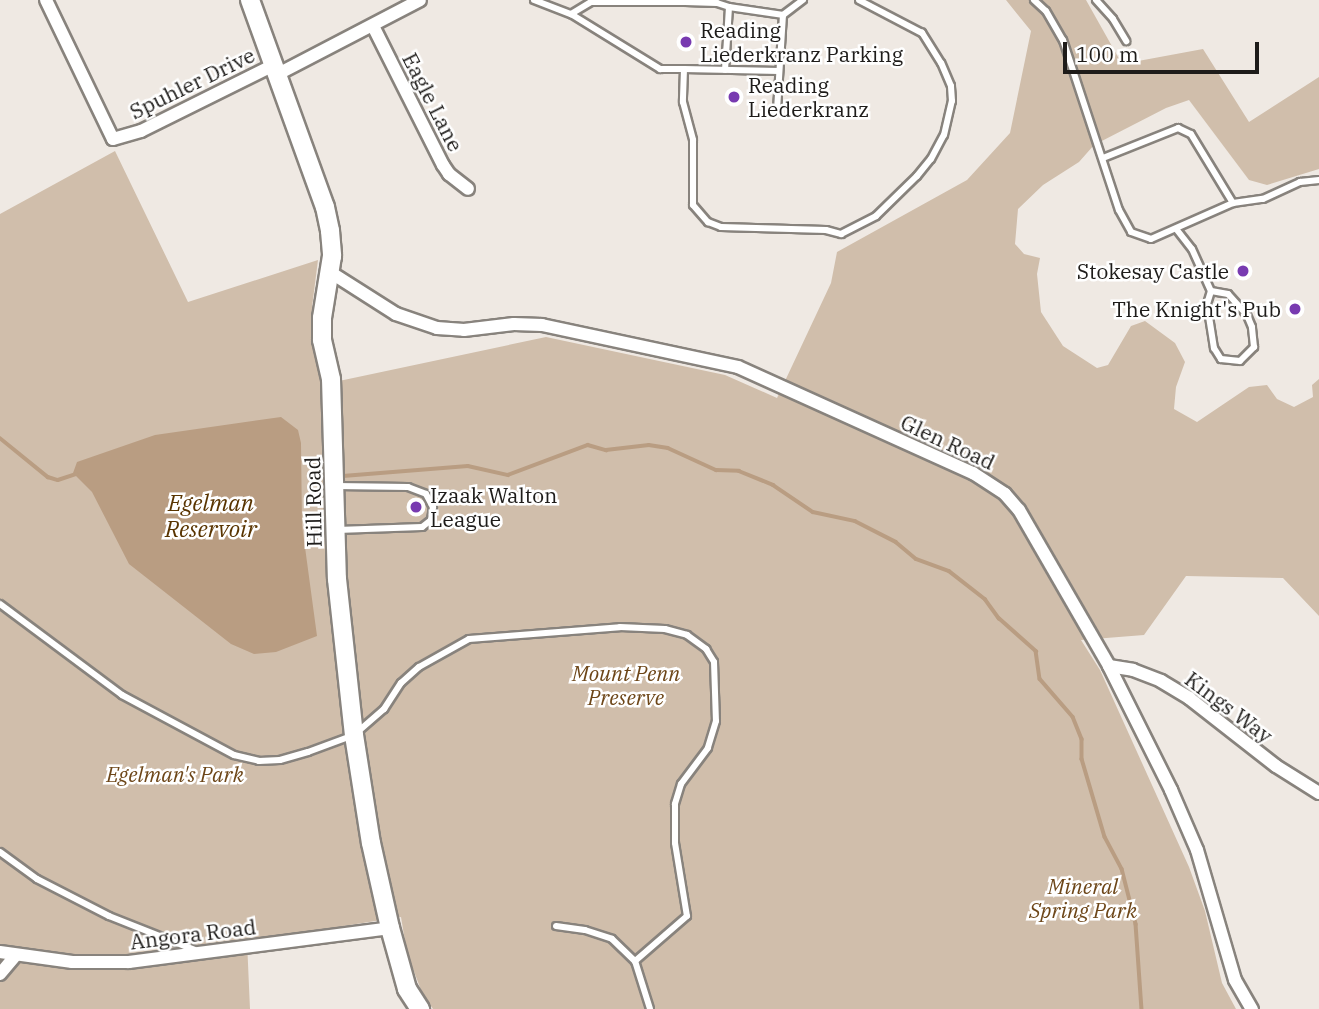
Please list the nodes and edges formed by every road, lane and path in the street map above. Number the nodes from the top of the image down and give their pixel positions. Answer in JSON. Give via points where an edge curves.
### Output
{"nodes":[{"id":1,"x":46,"y":0,"type":"edge"},
{"id":2,"x":250,"y":0,"type":"edge"},
{"id":3,"x":421,"y":0,"type":"edge"},
{"id":4,"x":534,"y":0,"type":"edge"},
{"id":5,"x":803,"y":0,"type":"edge"},
{"id":6,"x":859,"y":0,"type":"edge"},
{"id":7,"x":1034,"y":0,"type":"edge"},
{"id":8,"x":1096,"y":0,"type":"edge"},
{"id":9,"x":729,"y":7,"type":"junction"},
{"id":10,"x":571,"y":14,"type":"junction"},
{"id":11,"x":782,"y":15,"type":"junction"},
{"id":12,"x":373,"y":26,"type":"junction"},
{"id":13,"x":1126,"y":41,"type":"dead end"},
{"id":14,"x":276,"y":69,"type":"junction"},
{"id":15,"x":684,"y":69,"type":"junction"},
{"id":16,"x":725,"y":70,"type":"junction"},
{"id":17,"x":779,"y":71,"type":"junction"},
{"id":18,"x":777,"y":110,"type":"dead end"},
{"id":19,"x":1103,"y":158,"type":"junction"},
{"id":20,"x":1319,"y":180,"type":"edge"},
{"id":21,"x":468,"y":189,"type":"dead end"},
{"id":22,"x":1233,"y":203,"type":"junction"},
{"id":23,"x":1177,"y":230,"type":"junction"},
{"id":24,"x":330,"y":272,"type":"junction"},
{"id":25,"x":1211,"y":291,"type":"junction"},
{"id":26,"x":336,"y":486,"type":"junction"},
{"id":27,"x":335,"y":530,"type":"junction"},
{"id":28,"x":0,"y":604,"type":"edge"},
{"id":29,"x":1109,"y":666,"type":"junction"},
{"id":30,"x":354,"y":735,"type":"junction"},
{"id":31,"x":1319,"y":793,"type":"edge"},
{"id":32,"x":0,"y":852,"type":"edge"},
{"id":33,"x":556,"y":926,"type":"dead end"},
{"id":34,"x":390,"y":928,"type":"junction"},
{"id":35,"x":0,"y":952,"type":"edge"},
{"id":36,"x":204,"y":954,"type":"junction"},
{"id":37,"x":15,"y":956,"type":"junction"},
{"id":38,"x":635,"y":961,"type":"junction"},
{"id":39,"x":0,"y":974,"type":"edge"},
{"id":40,"x":420,"y":1009,"type":"edge"},
{"id":41,"x":650,"y":1009,"type":"edge"},
{"id":42,"x":1252,"y":1009,"type":"edge"}],
"edges":[{"from":1,"to":14,"type":"street","name":"Spuhler Drive","via":[[113,139],[141,131]]},
{"from":2,"to":14,"type":"street","name":"Hill Road"},
{"from":3,"to":12,"type":"street"},
{"from":4,"to":10,"type":"lane"},
{"from":5,"to":11,"type":"lane"},
{"from":6,"to":15,"type":"lane","via":[[922,33],[941,63],[952,101],[944,135],[931,159],[895,199],[855,229],[841,234],[721,228],[698,215],[693,205],[693,140],[683,102]]},
{"from":7,"to":19,"type":"lane","via":[[1063,40]]},
{"from":8,"to":13,"type":"lane"},
{"from":9,"to":10,"type":"lane","via":[[696,2],[591,2]]},
{"from":9,"to":11,"type":"lane"},
{"from":9,"to":16,"type":"lane"},
{"from":10,"to":15,"type":"lane","via":[[660,69]]},
{"from":11,"to":17,"type":"lane"},
{"from":12,"to":14,"type":"street"},
{"from":12,"to":21,"type":"street","name":"Eagle Lane","via":[[443,165]]},
{"from":14,"to":24,"type":"street","name":"Hill Road","via":[[325,207]]},
{"from":15,"to":16,"type":"lane"},
{"from":16,"to":17,"type":"lane"},
{"from":17,"to":18,"type":"lane"},
{"from":19,"to":22,"type":"lane","via":[[1178,128],[1191,134]]},
{"from":19,"to":23,"type":"lane","via":[[1131,232],[1151,239]]},
{"from":20,"to":22,"type":"lane","via":[[1300,182],[1263,199]]},
{"from":22,"to":23,"type":"lane"},
{"from":23,"to":25,"type":"lane","via":[[1192,249]]},
{"from":24,"to":26,"type":"street","name":"Hill Road","via":[[322,340],[331,379]]},
{"from":24,"to":29,"type":"street","name":"Glen Road","via":[[390,310],[437,328],[542,326],[738,368],[973,473],[1006,494],[1019,510]]},
{"from":25,"to":25,"type":"lane","via":[[1207,303],[1214,348],[1221,359],[1240,361],[1254,347],[1252,327],[1228,294]]},
{"from":26,"to":27,"type":"street","name":"Hill Road"},
{"from":26,"to":27,"type":"lane","via":[[408,487],[426,494],[433,507],[430,520],[422,527]]},
{"from":27,"to":30,"type":"street","name":"Hill Road"},
{"from":28,"to":30,"type":"lane","via":[[122,695],[234,755],[279,760]]},
{"from":29,"to":31,"type":"street","name":"Kings Way","via":[[1161,681]]},
{"from":29,"to":42,"type":"street","name":"Glen Road","via":[[1198,850],[1235,980]]},
{"from":30,"to":34,"type":"street","name":"Hill Road"},
{"from":30,"to":38,"type":"lane","via":[[384,709],[401,683],[419,667],[469,639],[621,627],[666,629],[687,635],[706,649],[714,662],[713,737],[681,784],[675,804],[675,843],[687,916]]},
{"from":32,"to":36,"type":"lane","via":[[37,879],[108,916]]},
{"from":33,"to":38,"type":"lane","via":[[612,939]]},
{"from":34,"to":36,"type":"street","name":"Angora Road"},
{"from":34,"to":40,"type":"street","name":"Hill Road","via":[[407,989]]},
{"from":35,"to":37,"type":"street","name":"Angora Road"},
{"from":36,"to":37,"type":"street","name":"Angora Road","via":[[94,963]]},
{"from":37,"to":39,"type":"street"},
{"from":38,"to":41,"type":"lane"}]}
